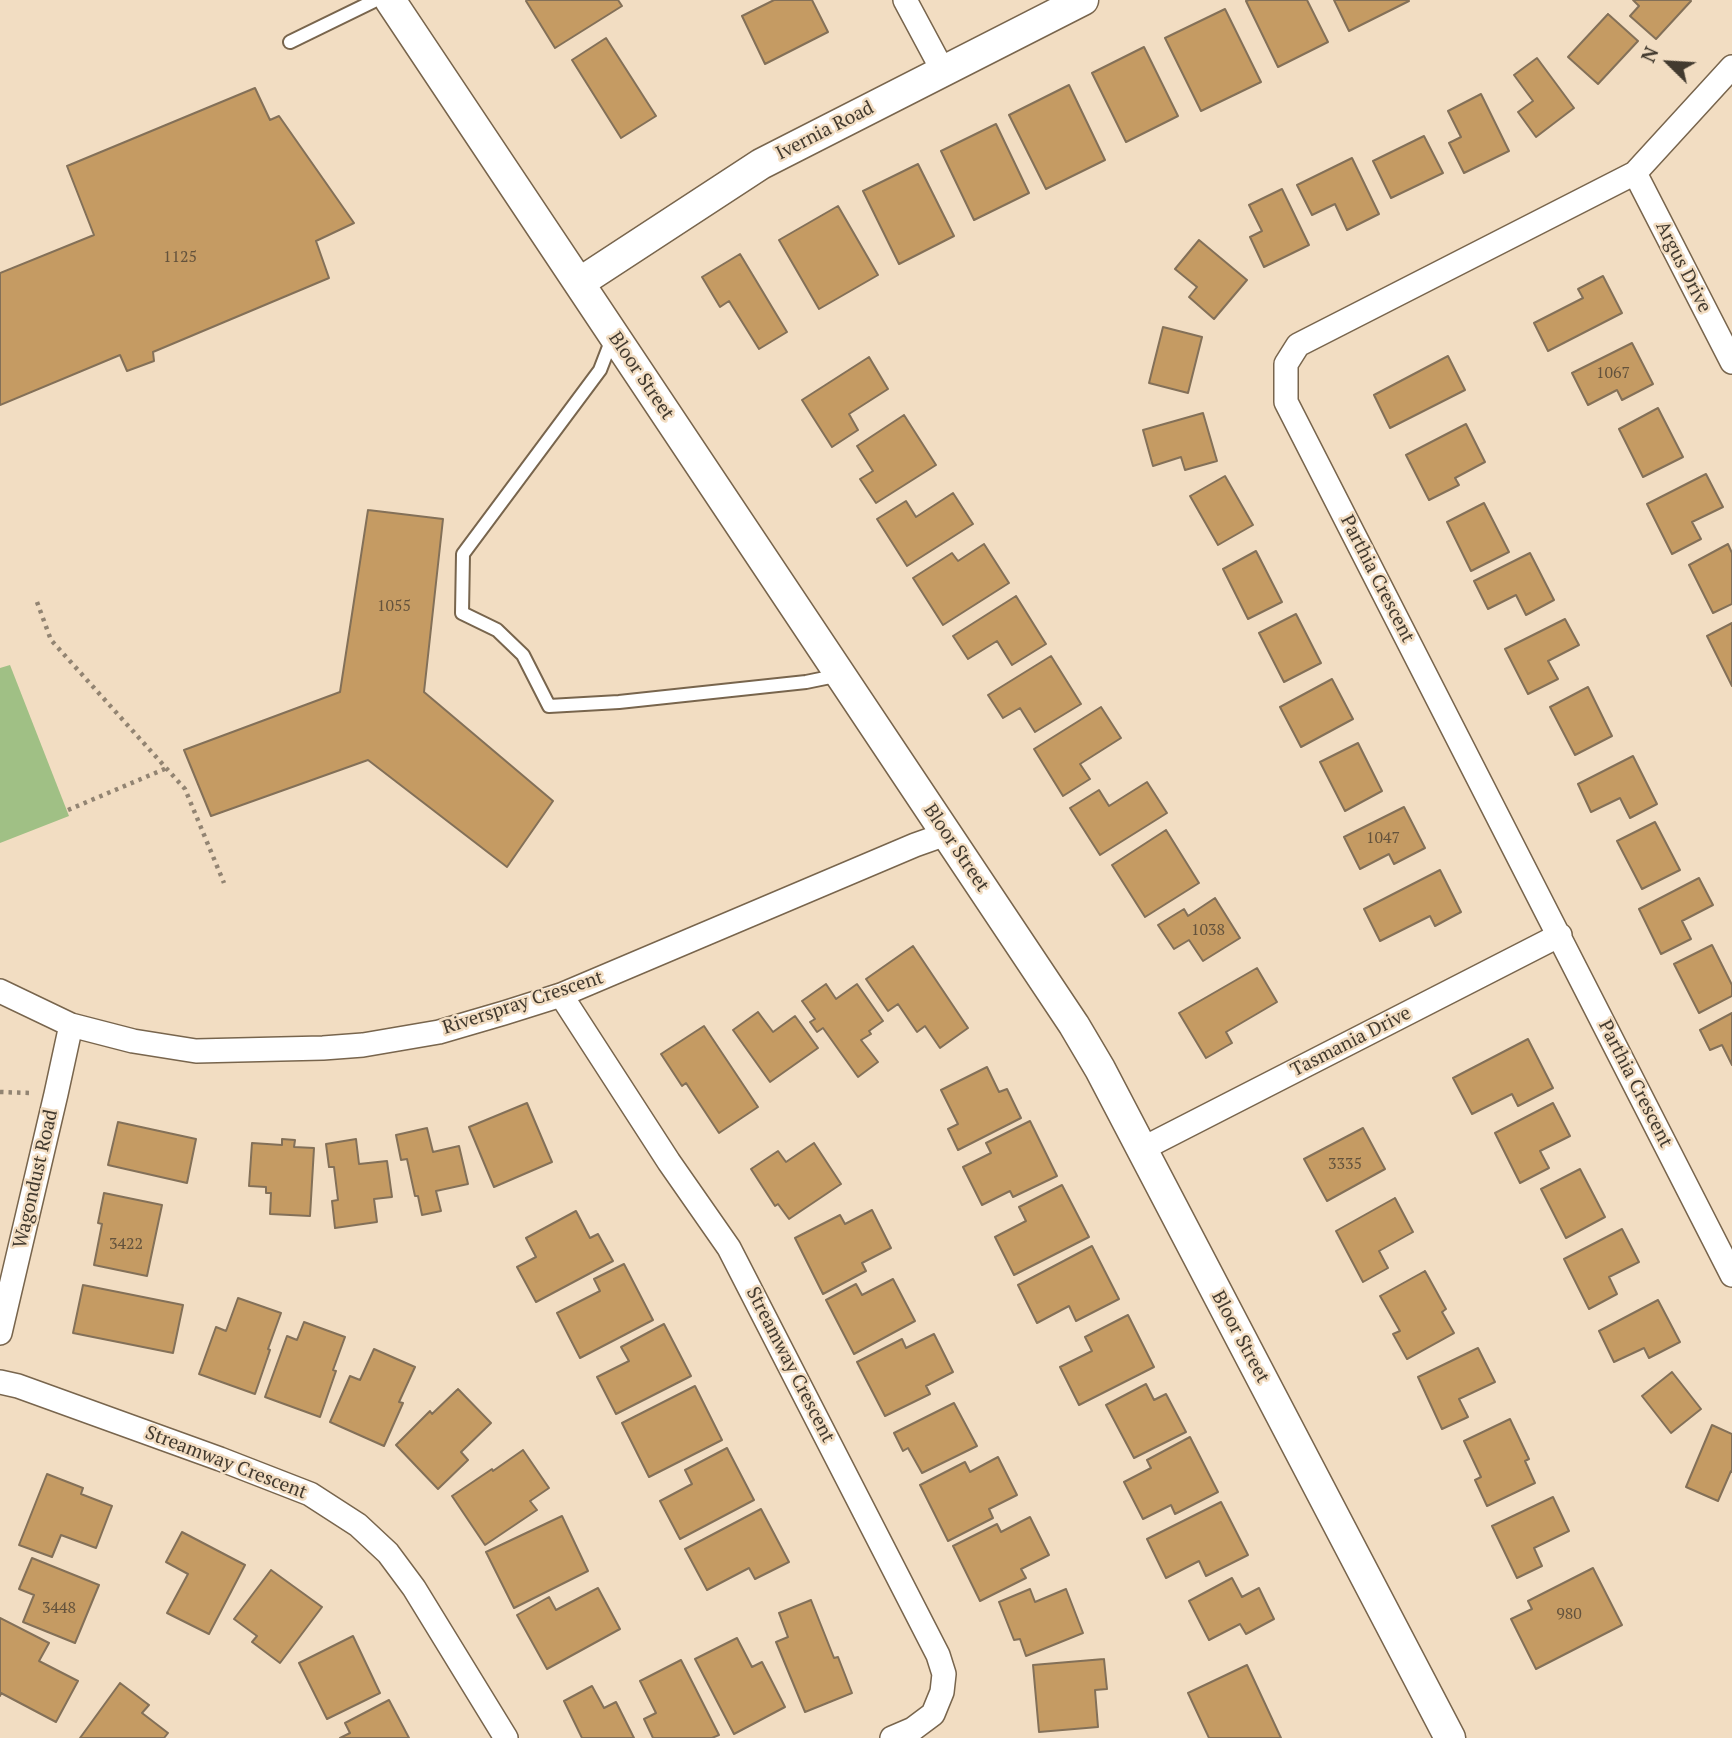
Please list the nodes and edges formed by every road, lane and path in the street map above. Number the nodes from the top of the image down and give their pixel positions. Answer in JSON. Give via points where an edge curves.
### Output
{"nodes":[{"id":1,"x":376,"y":0,"type":"edge"},
{"id":2,"x":390,"y":0,"type":"edge"},
{"id":3,"x":905,"y":0,"type":"edge"},
{"id":4,"x":1083,"y":0,"type":"edge"},
{"id":5,"x":290,"y":41,"type":"dead end"},
{"id":6,"x":1732,"y":67,"type":"edge"},
{"id":7,"x":943,"y":71,"type":"junction"},
{"id":8,"x":1635,"y":173,"type":"junction"},
{"id":9,"x":579,"y":283,"type":"junction"},
{"id":10,"x":614,"y":335,"type":"junction"},
{"id":11,"x":1732,"y":362,"type":"edge"},
{"id":12,"x":37,"y":602,"type":"dead end"},
{"id":13,"x":840,"y":675,"type":"junction"},
{"id":14,"x":167,"y":768,"type":"junction"},
{"id":15,"x":68,"y":810,"type":"dead end"},
{"id":16,"x":946,"y":834,"type":"junction"},
{"id":17,"x":223,"y":883,"type":"dead end"},
{"id":18,"x":1560,"y":935,"type":"junction"},
{"id":19,"x":0,"y":991,"type":"edge"},
{"id":20,"x":561,"y":995,"type":"junction"},
{"id":21,"x":71,"y":1026,"type":"junction"},
{"id":22,"x":1142,"y":1149,"type":"junction"},
{"id":23,"x":1732,"y":1275,"type":"edge"},
{"id":24,"x":0,"y":1333,"type":"edge"},
{"id":25,"x":0,"y":1382,"type":"edge"},
{"id":26,"x":506,"y":1738,"type":"edge"},
{"id":27,"x":892,"y":1738,"type":"edge"},
{"id":28,"x":1450,"y":1738,"type":"edge"}],
"edges":[{"from":1,"to":5,"type":"lane"},
{"from":2,"to":9,"type":"street","name":"Bloor Street"},
{"from":3,"to":7,"type":"street"},
{"from":4,"to":7,"type":"street","name":"Ivernia Road"},
{"from":6,"to":8,"type":"street","name":"Parthia Crescent"},
{"from":7,"to":9,"type":"street","name":"Ivernia Road","via":[[761,164]]},
{"from":8,"to":11,"type":"street","name":"Argus Drive"},
{"from":8,"to":18,"type":"street","name":"Parthia Crescent","via":[[1298,345],[1286,364],[1286,402]]},
{"from":9,"to":10,"type":"street","name":"Bloor Street"},
{"from":10,"to":13,"type":"street","name":"Bloor Street"},
{"from":10,"to":13,"type":"lane","via":[[600,370],[463,554],[462,612],[497,629],[523,655],[549,706]]},
{"from":12,"to":14,"type":"path","via":[[51,640]]},
{"from":13,"to":16,"type":"street","name":"Bloor Street"},
{"from":14,"to":15,"type":"path"},
{"from":14,"to":17,"type":"path","via":[[185,789]]},
{"from":16,"to":20,"type":"street","name":"Riverspray Crescent"},
{"from":16,"to":22,"type":"street","name":"Bloor Street","via":[[1074,1025]]},
{"from":18,"to":22,"type":"street","name":"Tasmania Drive"},
{"from":18,"to":23,"type":"street","name":"Parthia Crescent"},
{"from":19,"to":21,"type":"street","name":"Riverspray Crescent"},
{"from":20,"to":21,"type":"street","name":"Riverspray Crescent","via":[[439,1032],[323,1048],[196,1051]]},
{"from":20,"to":27,"type":"street","name":"Streamway Crescent","via":[[729,1248],[938,1655],[944,1674],[933,1714],[913,1730]]},
{"from":21,"to":24,"type":"street","name":"Wagondust Road"},
{"from":22,"to":28,"type":"street","name":"Bloor Street"},
{"from":25,"to":26,"type":"street","name":"Streamway Crescent","via":[[310,1494],[358,1525],[388,1553],[414,1588]]}]}
